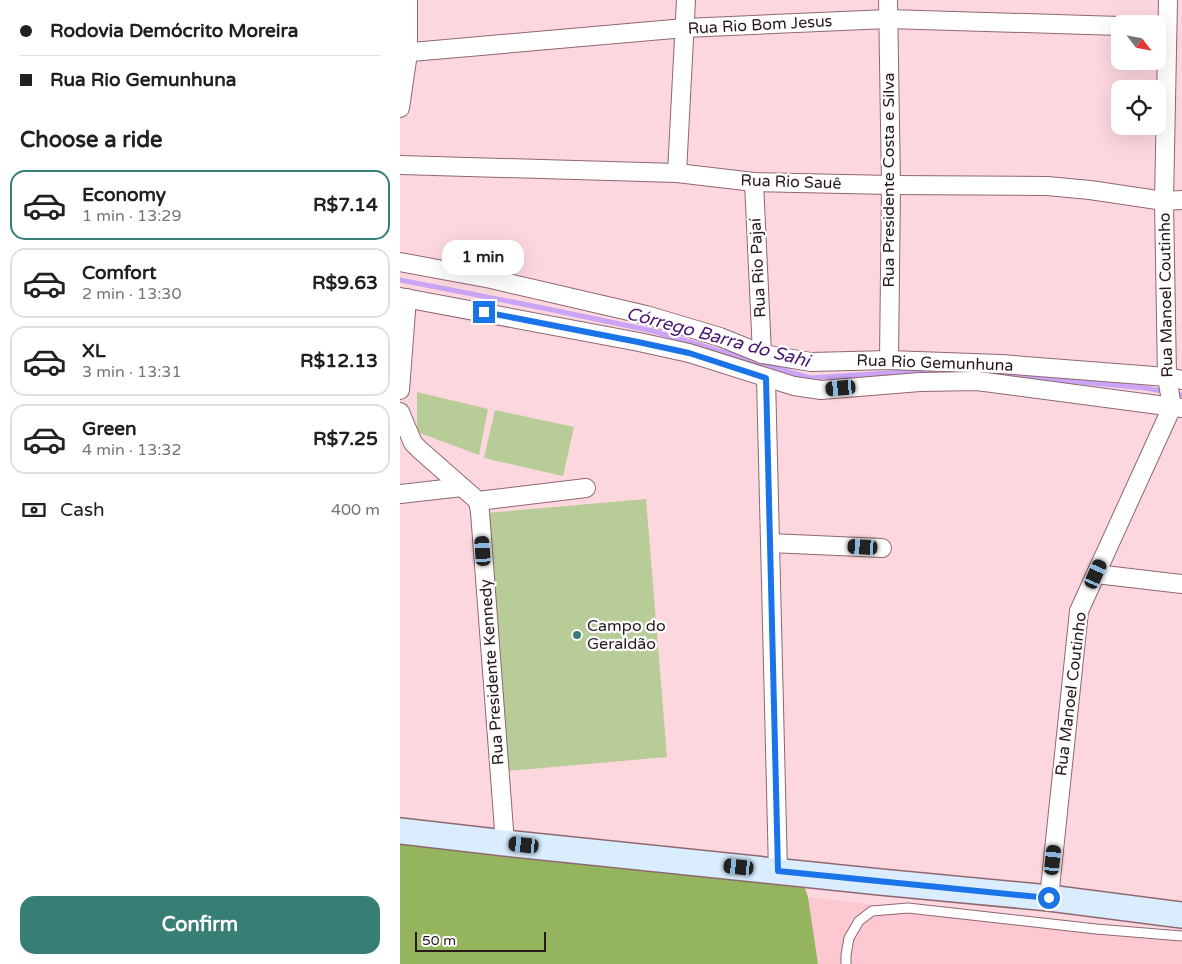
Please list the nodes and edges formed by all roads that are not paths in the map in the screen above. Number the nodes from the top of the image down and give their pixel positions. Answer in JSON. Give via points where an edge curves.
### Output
{"nodes":[{"id":1,"x":408,"y":0,"type":"edge"},
{"id":2,"x":686,"y":0,"type":"edge"},
{"id":3,"x":888,"y":0,"type":"edge"},
{"id":4,"x":1168,"y":0,"type":"edge"},
{"id":5,"x":888,"y":19,"type":"junction"},
{"id":6,"x":1111,"y":26,"type":"edge"},
{"id":7,"x":685,"y":28,"type":"junction"},
{"id":8,"x":1169,"y":28,"type":"edge"},
{"id":9,"x":404,"y":53,"type":"edge"},
{"id":10,"x":400,"y":108,"type":"edge"},
{"id":11,"x":400,"y":165,"type":"edge"},
{"id":12,"x":677,"y":173,"type":"junction"},
{"id":13,"x":754,"y":182,"type":"junction"},
{"id":14,"x":891,"y":185,"type":"junction"},
{"id":15,"x":1182,"y":200,"type":"edge"},
{"id":16,"x":1164,"y":201,"type":"junction"},
{"id":17,"x":400,"y":262,"type":"edge"},
{"id":18,"x":403,"y":297,"type":"edge"},
{"id":19,"x":762,"y":354,"type":"junction"},
{"id":20,"x":888,"y":360,"type":"junction"},
{"id":21,"x":766,"y":378,"type":"junction"},
{"id":22,"x":1174,"y":379,"type":"edge"},
{"id":23,"x":400,"y":390,"type":"edge"},
{"id":24,"x":1177,"y":408,"type":"edge"},
{"id":25,"x":400,"y":412,"type":"edge"},
{"id":26,"x":462,"y":487,"type":"junction"},
{"id":27,"x":586,"y":488,"type":"dead end"},
{"id":28,"x":400,"y":494,"type":"edge"},
{"id":29,"x":478,"y":501,"type":"junction"},
{"id":30,"x":770,"y":543,"type":"junction"},
{"id":31,"x":882,"y":548,"type":"dead end"},
{"id":32,"x":1096,"y":574,"type":"junction"},
{"id":33,"x":1182,"y":584,"type":"edge"},
{"id":34,"x":400,"y":831,"type":"edge"},
{"id":35,"x":505,"y":843,"type":"junction"},
{"id":36,"x":778,"y":871,"type":"junction"},
{"id":37,"x":1049,"y":898,"type":"junction"},
{"id":38,"x":1182,"y":915,"type":"edge"},
{"id":39,"x":1182,"y":936,"type":"edge"},
{"id":40,"x":846,"y":964,"type":"edge"}],
"edges":[{"from":1,"to":9,"type":"street"},
{"from":2,"to":7,"type":"street"},
{"from":3,"to":5,"type":"street","name":"Rua Presidente Costa e Silva"},
{"from":4,"to":8,"type":"street","name":"Rua Manoel Coutinho"},
{"from":5,"to":6,"type":"street","name":"Rua Rio Bom Jesus"},
{"from":5,"to":7,"type":"street","name":"Rua Rio Bom Jesus"},
{"from":5,"to":14,"type":"street","name":"Rua Presidente Costa e Silva"},
{"from":7,"to":9,"type":"street","name":"Rua Rio Bom Jesus"},
{"from":7,"to":12,"type":"street"},
{"from":8,"to":16,"type":"street","name":"Rua Manoel Coutinho"},
{"from":9,"to":10,"type":"street"},
{"from":11,"to":12,"type":"street","name":"Rua Rio Sauê"},
{"from":12,"to":13,"type":"street","name":"Rua Rio Sauê"},
{"from":13,"to":14,"type":"street","name":"Rua Rio Sauê"},
{"from":13,"to":19,"type":"street","name":"Rua Rio Pajaí"},
{"from":14,"to":16,"type":"street","name":"Rua Rio Sauê","via":[[1047,186]]},
{"from":14,"to":20,"type":"street","name":"Rua Presidente Costa e Silva"},
{"from":15,"to":16,"type":"street","name":"Rua Rio Sauê"},
{"from":16,"to":22,"type":"street","name":"Rua Manoel Coutinho"},
{"from":17,"to":19,"type":"street","name":"Rua Rio Gemunhuna","via":[[491,279],[646,315]]},
{"from":18,"to":21,"type":"street","name":"Rua Rio Gemunhuna","via":[[689,353]]},
{"from":18,"to":23,"type":"street"},
{"from":19,"to":20,"type":"street","name":"Rua Rio Gemunhuna","via":[[811,362]]},
{"from":20,"to":22,"type":"street","name":"Rua Rio Gemunhuna","via":[[1001,364]]},
{"from":21,"to":24,"type":"street","name":"Rua Rio Gemunhuna","via":[[821,390],[977,381]]},
{"from":21,"to":30,"type":"street"},
{"from":22,"to":24,"type":"street","name":"Rua Manoel Coutinho"},
{"from":24,"to":32,"type":"street","name":"Rua Manoel Coutinho"},
{"from":25,"to":26,"type":"street","via":[[413,443]]},
{"from":26,"to":28,"type":"street"},
{"from":26,"to":29,"type":"street"},
{"from":27,"to":29,"type":"street"},
{"from":29,"to":35,"type":"street","name":"Rua Presidente Kennedy"},
{"from":30,"to":31,"type":"street"},
{"from":30,"to":36,"type":"street"},
{"from":32,"to":33,"type":"street"},
{"from":32,"to":37,"type":"street","name":"Rua Manoel Coutinho","via":[[1079,611]]},
{"from":34,"to":35,"type":"street"},
{"from":35,"to":36,"type":"street"},
{"from":36,"to":37,"type":"street"},
{"from":37,"to":38,"type":"street"},
{"from":39,"to":40,"type":"lane","via":[[908,908],[872,911],[859,921],[849,938]]}]}
